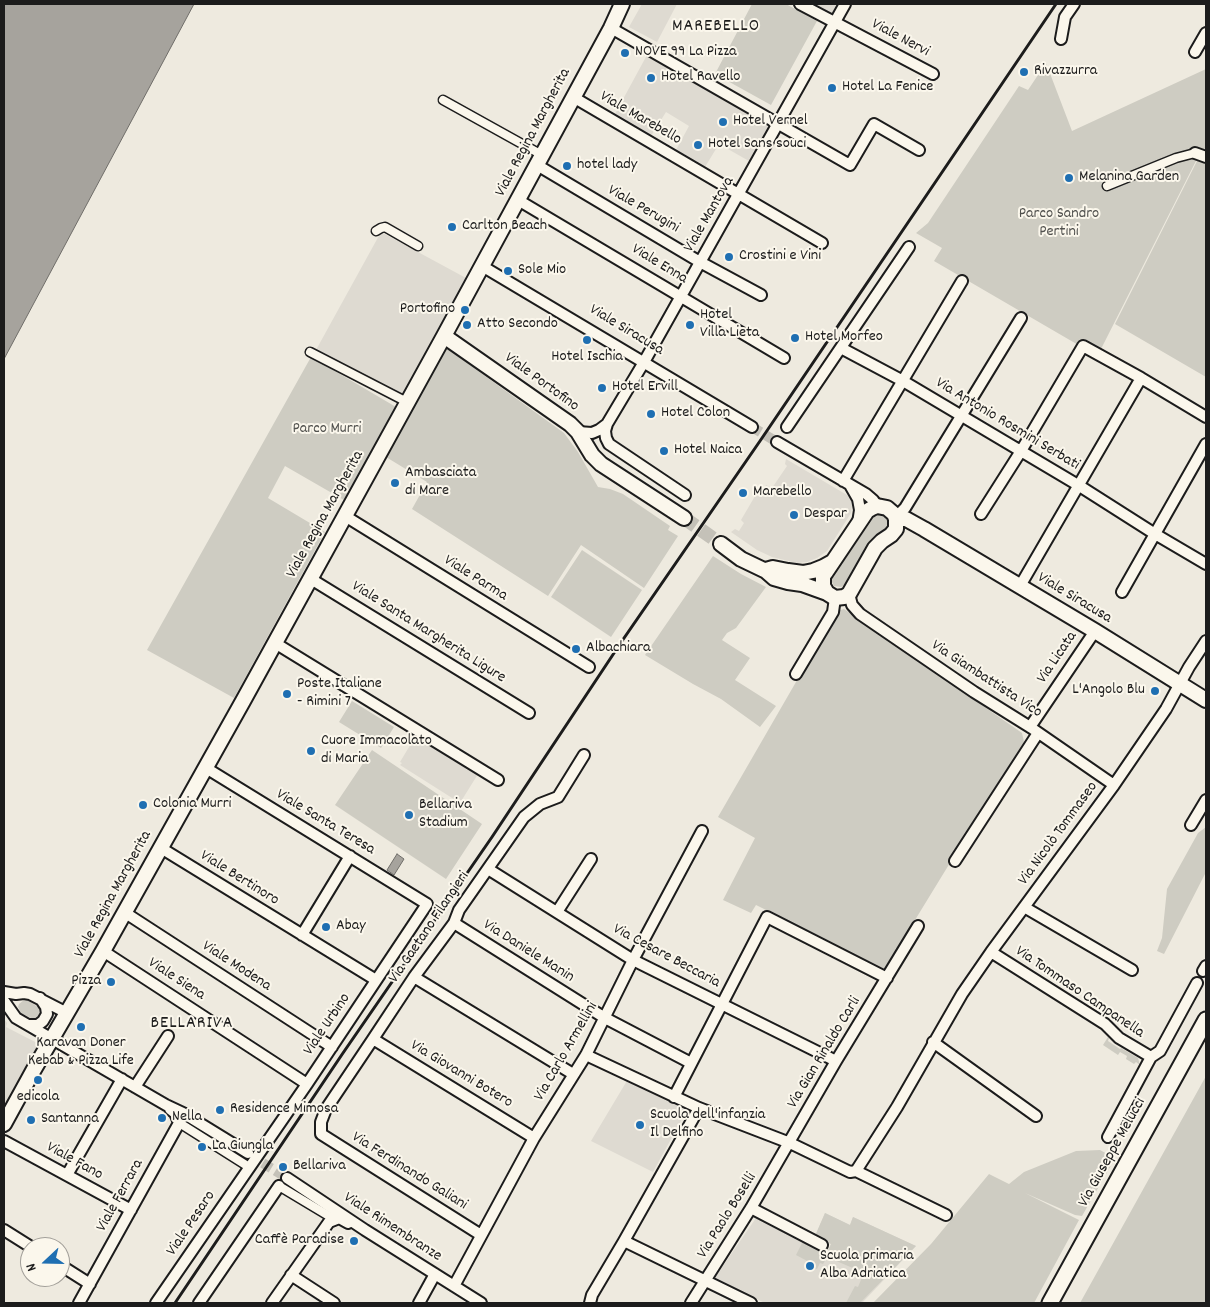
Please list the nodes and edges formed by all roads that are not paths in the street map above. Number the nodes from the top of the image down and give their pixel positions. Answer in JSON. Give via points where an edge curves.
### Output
{"nodes":[{"id":1,"x":622,"y":4,"type":"edge"},
{"id":2,"x":800,"y":4,"type":"edge"},
{"id":3,"x":845,"y":4,"type":"edge"},
{"id":4,"x":1074,"y":4,"type":"edge"},
{"id":5,"x":835,"y":22,"type":"junction"},
{"id":6,"x":611,"y":28,"type":"junction"},
{"id":7,"x":1206,"y":33,"type":"edge"},
{"id":8,"x":1061,"y":39,"type":"dead end"},
{"id":9,"x":1195,"y":52,"type":"dead end"},
{"id":10,"x":933,"y":74,"type":"dead end"},
{"id":11,"x":573,"y":97,"type":"junction"},
{"id":12,"x":443,"y":100,"type":"dead end"},
{"id":13,"x":778,"y":124,"type":"junction"},
{"id":14,"x":919,"y":150,"type":"dead end"},
{"id":15,"x":1194,"y":153,"type":"joint"},
{"id":16,"x":1206,"y":158,"type":"edge"},
{"id":17,"x":539,"y":160,"type":"junction"},
{"id":18,"x":1106,"y":186,"type":"dead end"},
{"id":19,"x":739,"y":195,"type":"junction"},
{"id":20,"x":518,"y":200,"type":"junction"},
{"id":21,"x":376,"y":231,"type":"dead end"},
{"id":22,"x":822,"y":243,"type":"dead end"},
{"id":23,"x":418,"y":246,"type":"dead end"},
{"id":24,"x":909,"y":247,"type":"dead end"},
{"id":25,"x":700,"y":262,"type":"junction"},
{"id":26,"x":482,"y":266,"type":"junction"},
{"id":27,"x":962,"y":281,"type":"dead end"},
{"id":28,"x":761,"y":295,"type":"dead end"},
{"id":29,"x":680,"y":296,"type":"junction"},
{"id":30,"x":1021,"y":318,"type":"dead end"},
{"id":31,"x":444,"y":336,"type":"junction"},
{"id":32,"x":841,"y":348,"type":"junction"},
{"id":33,"x":310,"y":352,"type":"dead end"},
{"id":34,"x":784,"y":358,"type":"dead end"},
{"id":35,"x":644,"y":362,"type":"junction"},
{"id":36,"x":1141,"y":378,"type":"junction"},
{"id":37,"x":903,"y":381,"type":"junction"},
{"id":38,"x":407,"y":402,"type":"junction"},
{"id":39,"x":961,"y":416,"type":"junction"},
{"id":40,"x":1206,"y":417,"type":"edge"},
{"id":41,"x":607,"y":424,"type":"junction"},
{"id":42,"x":752,"y":427,"type":"tunnel mouth"},
{"id":43,"x":787,"y":427,"type":"dead end"},
{"id":44,"x":578,"y":432,"type":"junction"},
{"id":45,"x":777,"y":442,"type":"tunnel mouth"},
{"id":46,"x":1206,"y":444,"type":"edge"},
{"id":47,"x":1021,"y":451,"type":"junction"},
{"id":48,"x":846,"y":482,"type":"junction"},
{"id":49,"x":1078,"y":485,"type":"junction"},
{"id":50,"x":685,"y":495,"type":"dead end"},
{"id":51,"x":893,"y":512,"type":"junction"},
{"id":52,"x":981,"y":514,"type":"dead end"},
{"id":53,"x":345,"y":516,"type":"junction"},
{"id":54,"x":684,"y":518,"type":"tunnel mouth"},
{"id":55,"x":858,"y":524,"type":"junction"},
{"id":56,"x":924,"y":529,"type":"junction"},
{"id":57,"x":1156,"y":534,"type":"junction"},
{"id":58,"x":891,"y":535,"type":"junction"},
{"id":59,"x":721,"y":544,"type":"tunnel mouth"},
{"id":60,"x":833,"y":561,"type":"junction"},
{"id":61,"x":1206,"y":564,"type":"edge"},
{"id":62,"x":766,"y":571,"type":"junction"},
{"id":63,"x":310,"y":579,"type":"junction"},
{"id":64,"x":1020,"y":586,"type":"junction"},
{"id":65,"x":1122,"y":592,"type":"dead end"},
{"id":66,"x":849,"y":594,"type":"junction"},
{"id":67,"x":831,"y":595,"type":"junction"},
{"id":68,"x":1095,"y":631,"type":"junction"},
{"id":69,"x":1206,"y":641,"type":"edge"},
{"id":70,"x":276,"y":643,"type":"junction"},
{"id":71,"x":589,"y":667,"type":"dead end"},
{"id":72,"x":796,"y":674,"type":"dead end"},
{"id":73,"x":1179,"y":684,"type":"junction"},
{"id":74,"x":1206,"y":700,"type":"edge"},
{"id":75,"x":529,"y":713,"type":"dead end"},
{"id":76,"x":1034,"y":730,"type":"junction"},
{"id":77,"x":584,"y":755,"type":"dead end"},
{"id":78,"x":206,"y":768,"type":"junction"},
{"id":79,"x":498,"y":780,"type":"dead end"},
{"id":80,"x":1114,"y":785,"type":"junction"},
{"id":81,"x":1206,"y":800,"type":"edge"},
{"id":82,"x":1191,"y":825,"type":"dead end"},
{"id":83,"x":702,"y":831,"type":"dead end"},
{"id":84,"x":161,"y":848,"type":"junction"},
{"id":85,"x":350,"y":856,"type":"junction"},
{"id":86,"x":591,"y":860,"type":"dead end"},
{"id":87,"x":955,"y":861,"type":"dead end"},
{"id":88,"x":488,"y":869,"type":"junction"},
{"id":89,"x":427,"y":904,"type":"joint"},
{"id":90,"x":1024,"y":906,"type":"junction"},
{"id":91,"x":124,"y":912,"type":"junction"},
{"id":92,"x":557,"y":912,"type":"junction"},
{"id":93,"x":454,"y":923,"type":"junction"},
{"id":94,"x":918,"y":926,"type":"dead end"},
{"id":95,"x":302,"y":935,"type":"junction"},
{"id":96,"x":103,"y":951,"type":"junction"},
{"id":97,"x":991,"y":952,"type":"junction"},
{"id":98,"x":633,"y":960,"type":"junction"},
{"id":99,"x":1132,"y":970,"type":"dead end"},
{"id":100,"x":414,"y":977,"type":"junction"},
{"id":101,"x":887,"y":978,"type":"junction"},
{"id":102,"x":376,"y":980,"type":"junction"},
{"id":103,"x":1197,"y":983,"type":"dead end"},
{"id":104,"x":4,"y":992,"type":"edge"},
{"id":105,"x":24,"y":993,"type":"junction"},
{"id":106,"x":40,"y":998,"type":"junction"},
{"id":107,"x":4,"y":1001,"type":"edge"},
{"id":108,"x":723,"y":1004,"type":"junction"},
{"id":109,"x":67,"y":1013,"type":"junction"},
{"id":110,"x":605,"y":1018,"type":"junction"},
{"id":111,"x":17,"y":1019,"type":"junction"},
{"id":112,"x":1206,"y":1020,"type":"edge"},
{"id":113,"x":29,"y":1025,"type":"junction"},
{"id":114,"x":168,"y":1036,"type":"dead end"},
{"id":115,"x":52,"y":1038,"type":"junction"},
{"id":116,"x":373,"y":1039,"type":"junction"},
{"id":117,"x":1206,"y":1040,"type":"edge"},
{"id":118,"x":933,"y":1042,"type":"junction"},
{"id":119,"x":332,"y":1047,"type":"junction"},
{"id":120,"x":586,"y":1055,"type":"junction"},
{"id":121,"x":1151,"y":1058,"type":"junction"},
{"id":122,"x":836,"y":1061,"type":"junction"},
{"id":123,"x":691,"y":1064,"type":"junction"},
{"id":124,"x":573,"y":1074,"type":"junction"},
{"id":125,"x":122,"y":1079,"type":"junction"},
{"id":126,"x":307,"y":1084,"type":"junction"},
{"id":127,"x":136,"y":1087,"type":"junction"},
{"id":128,"x":674,"y":1097,"type":"junction"},
{"id":129,"x":166,"y":1105,"type":"junction"},
{"id":130,"x":699,"y":1108,"type":"junction"},
{"id":131,"x":186,"y":1112,"type":"dead end"},
{"id":132,"x":1036,"y":1116,"type":"dead end"},
{"id":133,"x":4,"y":1124,"type":"edge"},
{"id":134,"x":181,"y":1124,"type":"dead end"},
{"id":135,"x":321,"y":1134,"type":"joint"},
{"id":136,"x":1108,"y":1137,"type":"dead end"},
{"id":137,"x":534,"y":1138,"type":"junction"},
{"id":138,"x":4,"y":1141,"type":"edge"},
{"id":139,"x":790,"y":1143,"type":"junction"},
{"id":140,"x":252,"y":1160,"type":"junction"},
{"id":141,"x":856,"y":1171,"type":"junction"},
{"id":142,"x":67,"y":1175,"type":"junction"},
{"id":143,"x":287,"y":1178,"type":"tunnel mouth"},
{"id":144,"x":278,"y":1186,"type":"joint"},
{"id":145,"x":751,"y":1208,"type":"junction"},
{"id":146,"x":131,"y":1210,"type":"junction"},
{"id":147,"x":946,"y":1214,"type":"dead end"},
{"id":148,"x":334,"y":1219,"type":"junction"},
{"id":149,"x":4,"y":1230,"type":"edge"},
{"id":150,"x":365,"y":1230,"type":"junction"},
{"id":151,"x":482,"y":1235,"type":"junction"},
{"id":152,"x":20,"y":1240,"type":"edge"},
{"id":153,"x":624,"y":1241,"type":"junction"},
{"id":154,"x":822,"y":1245,"type":"dead end"},
{"id":155,"x":70,"y":1271,"type":"edge"},
{"id":156,"x":435,"y":1274,"type":"junction"},
{"id":157,"x":291,"y":1275,"type":"junction"},
{"id":158,"x":706,"y":1281,"type":"junction"},
{"id":159,"x":90,"y":1284,"type":"junction"},
{"id":160,"x":454,"y":1286,"type":"junction"},
{"id":161,"x":205,"y":1302,"type":"edge"},
{"id":162,"x":79,"y":1303,"type":"edge"},
{"id":163,"x":156,"y":1303,"type":"edge"},
{"id":164,"x":272,"y":1303,"type":"edge"},
{"id":165,"x":334,"y":1303,"type":"edge"},
{"id":166,"x":418,"y":1303,"type":"edge"},
{"id":167,"x":482,"y":1303,"type":"edge"},
{"id":168,"x":590,"y":1303,"type":"edge"},
{"id":169,"x":691,"y":1303,"type":"edge"},
{"id":170,"x":751,"y":1303,"type":"edge"},
{"id":171,"x":1050,"y":1303,"type":"edge"},
{"id":172,"x":1061,"y":1303,"type":"edge"}],
"edges":[{"from":1,"to":6,"type":"street","name":"Viale Regina Margherita"},
{"from":2,"to":5,"type":"street","name":"Viale Nervi"},
{"from":3,"to":5,"type":"street","name":"Viale Mantova"},
{"from":4,"to":8,"type":"street","via":[[1065,17]]},
{"from":5,"to":10,"type":"street","name":"Viale Nervi"},
{"from":5,"to":13,"type":"street","name":"Viale Mantova"},
{"from":6,"to":11,"type":"street","name":"Viale Regina Margherita"},
{"from":6,"to":13,"type":"street"},
{"from":7,"to":9,"type":"street"},
{"from":11,"to":17,"type":"street","name":"Viale Regina Margherita"},
{"from":11,"to":19,"type":"street","name":"Viale Marebello"},
{"from":12,"to":17,"type":"street"},
{"from":13,"to":14,"type":"street","via":[[850,165],[874,124]]},
{"from":13,"to":19,"type":"street","name":"Viale Mantova"},
{"from":15,"to":16,"type":"street"},
{"from":15,"to":18,"type":"street"},
{"from":17,"to":20,"type":"street","name":"Viale Regina Margherita"},
{"from":17,"to":25,"type":"street","name":"Viale Perugini"},
{"from":19,"to":22,"type":"street","name":"Viale Marebello"},
{"from":19,"to":25,"type":"street","name":"Viale Mantova"},
{"from":20,"to":26,"type":"street","name":"Viale Regina Margherita"},
{"from":20,"to":29,"type":"street","name":"Viale Enna"},
{"from":21,"to":23,"type":"street","via":[[385,227]]},
{"from":24,"to":32,"type":"street"},
{"from":25,"to":28,"type":"street","name":"Viale Perugini"},
{"from":25,"to":29,"type":"street","name":"Viale Mantova"},
{"from":26,"to":31,"type":"street","name":"Viale Regina Margherita"},
{"from":26,"to":35,"type":"street","name":"Viale Siracusa"},
{"from":27,"to":37,"type":"street"},
{"from":29,"to":34,"type":"street","name":"Viale Enna"},
{"from":29,"to":35,"type":"street","name":"Viale Mantova"},
{"from":30,"to":39,"type":"street"},
{"from":31,"to":38,"type":"street","name":"Viale Regina Margherita"},
{"from":31,"to":44,"type":"street","name":"Viale Portofino","via":[[553,411]]},
{"from":32,"to":37,"type":"street","name":"Via Antonio Rosmini Serbati"},
{"from":32,"to":43,"type":"street"},
{"from":33,"to":38,"type":"street"},
{"from":35,"to":41,"type":"street","name":"Viale Mantova"},
{"from":35,"to":42,"type":"street","name":"Viale Siracusa"},
{"from":36,"to":40,"type":"street"},
{"from":36,"to":47,"type":"street","via":[[1083,346]]},
{"from":36,"to":49,"type":"street"},
{"from":37,"to":39,"type":"street","name":"Via Antonio Rosmini Serbati"},
{"from":37,"to":48,"type":"street"},
{"from":38,"to":53,"type":"street","name":"Viale Regina Margherita"},
{"from":39,"to":47,"type":"street","name":"Via Antonio Rosmini Serbati"},
{"from":39,"to":51,"type":"street"},
{"from":41,"to":44,"type":"street","via":[[592,433]]},
{"from":41,"to":50,"type":"street","via":[[605,431],[609,444]]},
{"from":44,"to":54,"type":"street","name":"Viale Portofino","via":[[601,464]]},
{"from":45,"to":48,"type":"street","name":"Viale Siracusa"},
{"from":46,"to":57,"type":"street"},
{"from":47,"to":49,"type":"street","name":"Via Antonio Rosmini Serbati"},
{"from":47,"to":52,"type":"street"},
{"from":48,"to":51,"type":"street","name":"Viale Siracusa"},
{"from":48,"to":55,"type":"street","via":[[858,498]]},
{"from":49,"to":57,"type":"street","name":"Via Antonio Rosmini Serbati"},
{"from":49,"to":64,"type":"street"},
{"from":51,"to":55,"type":"street","via":[[872,508]]},
{"from":51,"to":56,"type":"street","name":"Viale Siracusa"},
{"from":51,"to":58,"type":"street","via":[[896,529]]},
{"from":53,"to":63,"type":"street","name":"Viale Regina Margherita"},
{"from":53,"to":71,"type":"street","name":"Viale Parma"},
{"from":55,"to":60,"type":"street"},
{"from":56,"to":58,"type":"street","via":[[903,529]]},
{"from":56,"to":64,"type":"street","name":"Viale Siracusa"},
{"from":57,"to":61,"type":"street","name":"Via Antonio Rosmini Serbati"},
{"from":57,"to":65,"type":"street"},
{"from":58,"to":66,"type":"street","via":[[875,548]]},
{"from":59,"to":62,"type":"street","via":[[740,559]]},
{"from":60,"to":62,"type":"street","via":[[803,572],[773,568]]},
{"from":60,"to":67,"type":"street","via":[[823,576],[823,586]]},
{"from":62,"to":67,"type":"street","via":[[774,578]]},
{"from":63,"to":70,"type":"street","name":"Viale Regina Margherita"},
{"from":63,"to":75,"type":"street","name":"Viale Santa Margherita Ligure"},
{"from":64,"to":68,"type":"street","name":"Viale Siracusa"},
{"from":66,"to":67,"type":"street","via":[[844,598]]},
{"from":66,"to":76,"type":"street","name":"Via Giambattista Vico","via":[[852,605],[860,614]]},
{"from":67,"to":72,"type":"street","via":[[833,612]]},
{"from":68,"to":73,"type":"street","name":"Viale Siracusa"},
{"from":68,"to":76,"type":"street","name":"Via Licata"},
{"from":69,"to":73,"type":"street","name":"Via Nicolò Tommaseo"},
{"from":70,"to":78,"type":"street","name":"Viale Regina Margherita"},
{"from":70,"to":79,"type":"street"},
{"from":73,"to":74,"type":"street","name":"Viale Siracusa"},
{"from":73,"to":80,"type":"street","name":"Via Nicolò Tommaseo","via":[[1166,709]]},
{"from":76,"to":80,"type":"street","name":"Via Giambattista Vico"},
{"from":76,"to":87,"type":"street"},
{"from":77,"to":88,"type":"street","name":"Via Gaetano Filangieri","via":[[558,797],[540,804],[524,817]]},
{"from":78,"to":84,"type":"street","name":"Viale Regina Margherita"},
{"from":78,"to":85,"type":"street","name":"Viale Santa Teresa"},
{"from":80,"to":90,"type":"street","name":"Via Nicolò Tommaseo"},
{"from":81,"to":82,"type":"street"},
{"from":83,"to":98,"type":"street","name":"Via Carlo Armellini"},
{"from":84,"to":91,"type":"street","name":"Viale Regina Margherita"},
{"from":84,"to":95,"type":"street","name":"Viale Bertinoro"},
{"from":85,"to":89,"type":"street","name":"Viale Santa Teresa"},
{"from":85,"to":95,"type":"street"},
{"from":86,"to":92,"type":"street"},
{"from":88,"to":92,"type":"street","name":"Via Cesare Beccaria"},
{"from":88,"to":93,"type":"street","name":"Via Gaetano Filangieri"},
{"from":89,"to":102,"type":"street","name":"Viale Urbino"},
{"from":90,"to":97,"type":"street","name":"Via Nicolò Tommaseo"},
{"from":90,"to":99,"type":"street"},
{"from":91,"to":96,"type":"street","name":"Viale Regina Margherita"},
{"from":91,"to":119,"type":"street","name":"Viale Modena"},
{"from":92,"to":98,"type":"street","name":"Via Cesare Beccaria"},
{"from":93,"to":100,"type":"street","name":"Via Gaetano Filangieri"},
{"from":93,"to":110,"type":"street","name":"Via Daniele Manin"},
{"from":94,"to":101,"type":"street","name":"Via Gian Rinaldo Carli"},
{"from":95,"to":102,"type":"street","name":"Viale Bertinoro"},
{"from":96,"to":109,"type":"street","name":"Viale Regina Margherita"},
{"from":96,"to":126,"type":"street","name":"Viale Siena"},
{"from":97,"to":118,"type":"street","name":"Via Nicolò Tommaseo"},
{"from":97,"to":121,"type":"street","name":"Via Tommaso Campanella","via":[[1105,1024],[1119,1038]]},
{"from":98,"to":108,"type":"street","name":"Via Cesare Beccaria"},
{"from":98,"to":110,"type":"street","name":"Via Carlo Armellini"},
{"from":100,"to":116,"type":"street","name":"Via Gaetano Filangieri"},
{"from":100,"to":124,"type":"street"},
{"from":101,"to":108,"type":"street","via":[[767,917]]},
{"from":101,"to":122,"type":"street","name":"Via Gian Rinaldo Carli"},
{"from":102,"to":119,"type":"street","name":"Viale Urbino"},
{"from":103,"to":121,"type":"street","name":"Via Tommaso Campanella","via":[[1160,1051]]},
{"from":104,"to":105,"type":"street"},
{"from":105,"to":106,"type":"street"},
{"from":105,"to":111,"type":"street","via":[[13,1004]]},
{"from":106,"to":109,"type":"street"},
{"from":106,"to":113,"type":"street","via":[[47,1014],[38,1025]]},
{"from":107,"to":111,"type":"street"},
{"from":108,"to":122,"type":"street","name":"Via Cesare Beccaria"},
{"from":108,"to":123,"type":"street"},
{"from":109,"to":115,"type":"street","name":"Viale Regina Margherita"},
{"from":110,"to":120,"type":"street","name":"Via Carlo Armellini"},
{"from":110,"to":123,"type":"street","name":"Via Daniele Manin"},
{"from":111,"to":113,"type":"street"},
{"from":112,"to":171,"type":"main road","name":"Via Giuseppe Melucci"},
{"from":113,"to":115,"type":"street"},
{"from":114,"to":127,"type":"street"},
{"from":115,"to":125,"type":"street"},
{"from":115,"to":133,"type":"street","name":"Viale Regina Margherita"},
{"from":116,"to":135,"type":"street","name":"Via Gaetano Filangieri","via":[[326,1109]]},
{"from":116,"to":137,"type":"street","name":"Via Giovanni Botero"},
{"from":117,"to":172,"type":"main road","name":"Via Giuseppe Melucci"},
{"from":118,"to":132,"type":"street"},
{"from":118,"to":141,"type":"street","name":"Via Nicolò Tommaseo"},
{"from":119,"to":126,"type":"street","name":"Viale Urbino"},
{"from":120,"to":124,"type":"street","name":"Via Carlo Armellini"},
{"from":120,"to":128,"type":"street"},
{"from":121,"to":136,"type":"street","name":"Via Tommaso Campanella"},
{"from":122,"to":139,"type":"street","name":"Via Gian Rinaldo Carli"},
{"from":123,"to":128,"type":"street"},
{"from":124,"to":137,"type":"street","name":"Via Carlo Armellini"},
{"from":125,"to":127,"type":"street"},
{"from":125,"to":142,"type":"street"},
{"from":126,"to":140,"type":"street","name":"Viale Urbino"},
{"from":127,"to":129,"type":"street"},
{"from":128,"to":130,"type":"street"},
{"from":129,"to":140,"type":"street","via":[[184,1113]]},
{"from":129,"to":146,"type":"street","name":"Viale Ferrara","via":[[175,1113],[179,1123]]},
{"from":130,"to":139,"type":"street"},
{"from":130,"to":153,"type":"street"},
{"from":131,"to":140,"type":"street"},
{"from":134,"to":140,"type":"street"},
{"from":135,"to":151,"type":"street","name":"Via Ferdinando Galiani"},
{"from":137,"to":151,"type":"street","name":"Via Carlo Armellini"},
{"from":138,"to":142,"type":"street","name":"Viale Fano"},
{"from":139,"to":141,"type":"street","via":[[850,1172]]},
{"from":139,"to":145,"type":"street","name":"Via Paolo Boselli"},
{"from":140,"to":163,"type":"street","name":"Viale Pesaro"},
{"from":141,"to":147,"type":"street"},
{"from":142,"to":146,"type":"street","name":"Viale Fano"},
{"from":143,"to":150,"type":"street","name":"Viale Rimembranze"},
{"from":144,"to":148,"type":"street"},
{"from":144,"to":161,"type":"street"},
{"from":145,"to":154,"type":"street"},
{"from":145,"to":158,"type":"street","name":"Via Paolo Boselli"},
{"from":146,"to":159,"type":"street","name":"Viale Ferrara"},
{"from":148,"to":150,"type":"street"},
{"from":148,"to":157,"type":"street","via":[[324,1227]]},
{"from":149,"to":152,"type":"street"},
{"from":150,"to":156,"type":"street","name":"Viale Rimembranze"},
{"from":151,"to":160,"type":"street","name":"Via Carlo Armellini"},
{"from":153,"to":158,"type":"street"},
{"from":153,"to":168,"type":"street"},
{"from":155,"to":159,"type":"street"},
{"from":156,"to":160,"type":"street","name":"Viale Rimembranze"},
{"from":156,"to":166,"type":"street"},
{"from":157,"to":164,"type":"street"},
{"from":157,"to":165,"type":"street"},
{"from":158,"to":169,"type":"street","name":"Via Paolo Boselli"},
{"from":158,"to":170,"type":"street"},
{"from":159,"to":162,"type":"street","name":"Viale Ferrara"},
{"from":160,"to":167,"type":"street","name":"Viale Rimembranze"}]}
